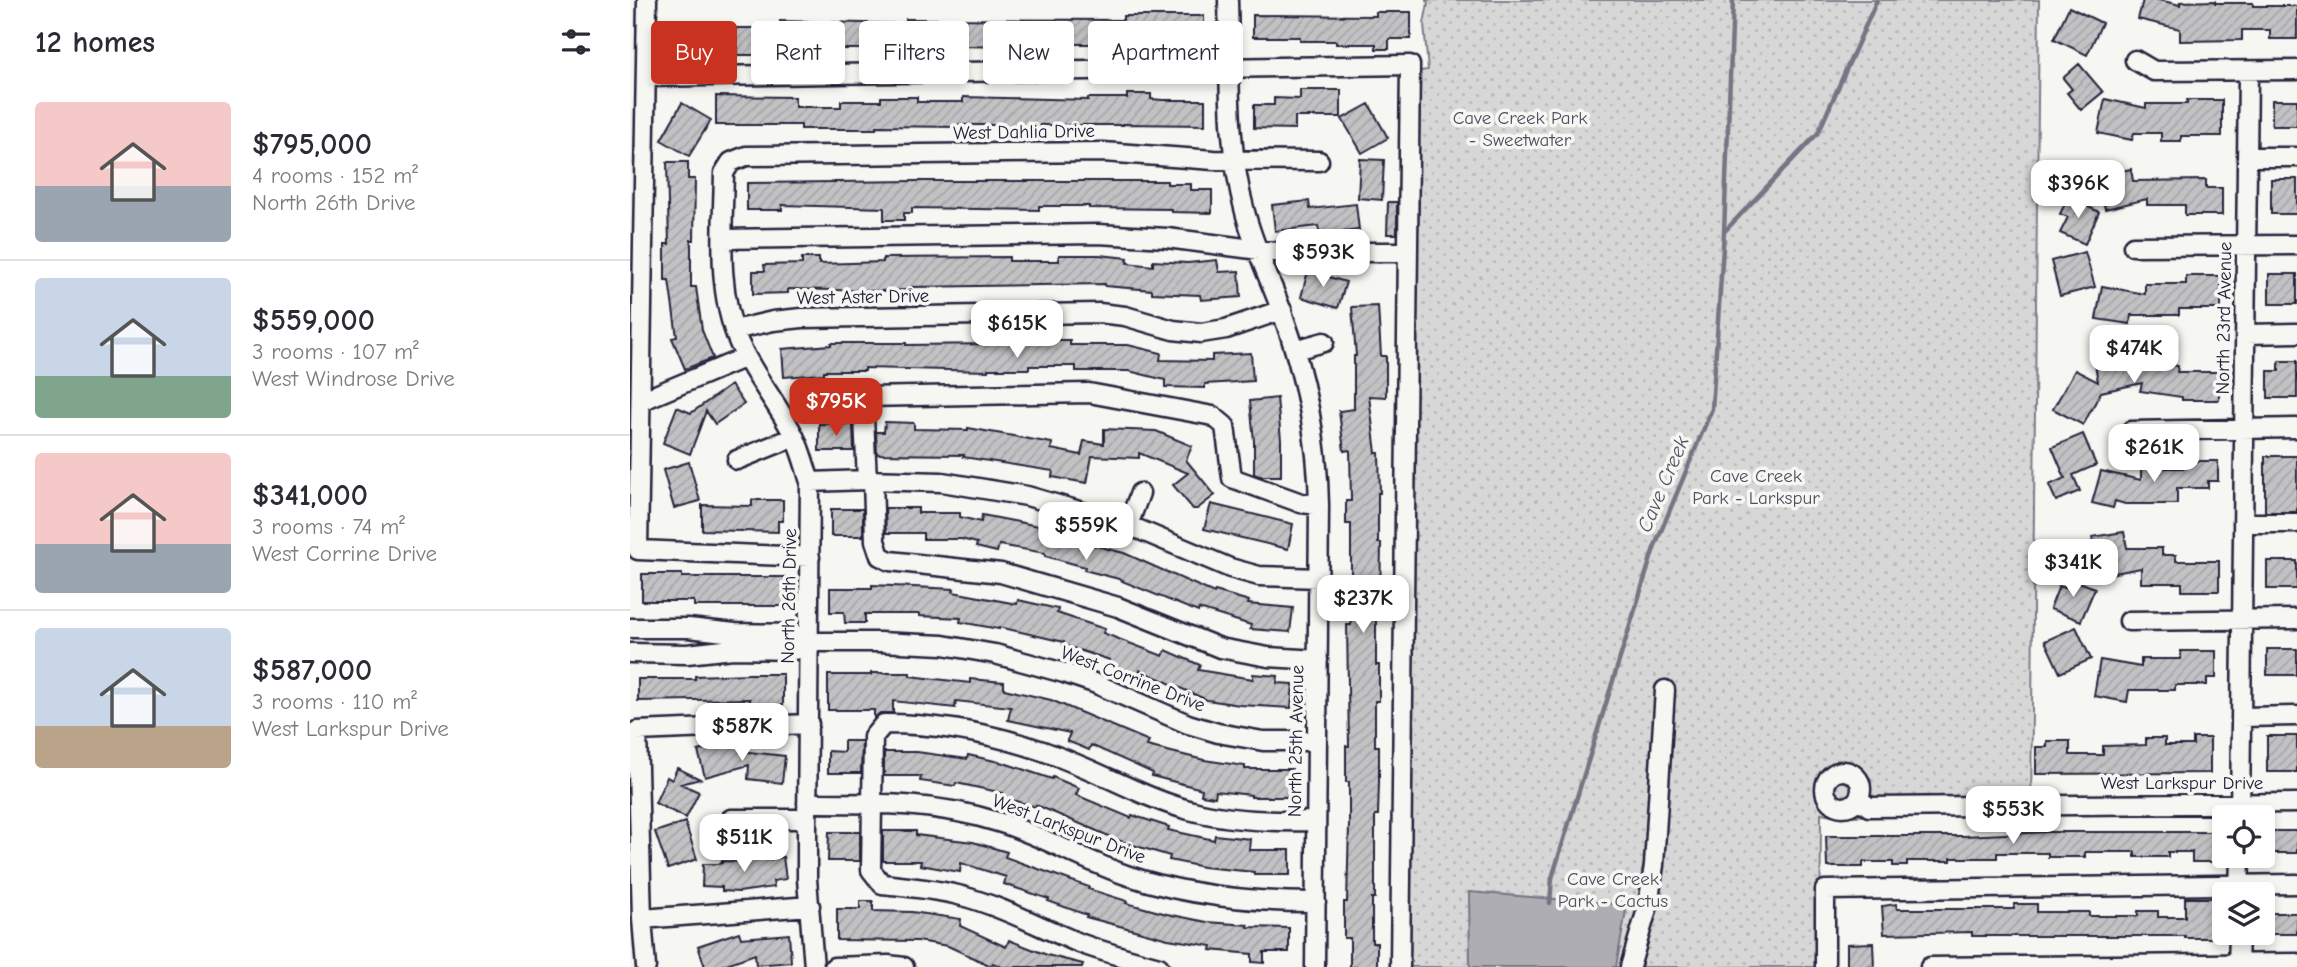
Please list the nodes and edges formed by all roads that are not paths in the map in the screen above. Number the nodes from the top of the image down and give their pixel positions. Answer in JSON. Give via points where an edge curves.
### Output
{"nodes":[{"id":1,"x":647,"y":0,"type":"edge"},
{"id":2,"x":1228,"y":0,"type":"edge"},
{"id":3,"x":1229,"y":21,"type":"edge"},
{"id":4,"x":2135,"y":60,"type":"dead end"},
{"id":5,"x":1243,"y":68,"type":"edge"},
{"id":6,"x":1088,"y":70,"type":"edge"},
{"id":7,"x":2297,"y":70,"type":"edge"},
{"id":8,"x":2248,"y":71,"type":"junction"},
{"id":9,"x":646,"y":77,"type":"junction"},
{"id":10,"x":1230,"y":84,"type":"edge"},
{"id":11,"x":2247,"y":157,"type":"junction"},
{"id":12,"x":2297,"y":157,"type":"edge"},
{"id":13,"x":1235,"y":160,"type":"junction"},
{"id":14,"x":1319,"y":161,"type":"dead end"},
{"id":15,"x":731,"y":162,"type":"joint"},
{"id":16,"x":723,"y":239,"type":"junction"},
{"id":17,"x":2297,"y":244,"type":"edge"},
{"id":18,"x":2246,"y":245,"type":"junction"},
{"id":19,"x":2133,"y":246,"type":"dead end"},
{"id":20,"x":1256,"y":248,"type":"junction"},
{"id":21,"x":1407,"y":252,"type":"junction"},
{"id":22,"x":1282,"y":310,"type":"junction"},
{"id":23,"x":734,"y":330,"type":"junction"},
{"id":24,"x":2297,"y":333,"type":"edge"},
{"id":25,"x":2245,"y":334,"type":"junction"},
{"id":26,"x":1324,"y":342,"type":"dead end"},
{"id":27,"x":1295,"y":351,"type":"junction"},
{"id":28,"x":746,"y":357,"type":"junction"},
{"id":29,"x":642,"y":401,"type":"junction"},
{"id":30,"x":2297,"y":428,"type":"edge"},
{"id":31,"x":2244,"y":429,"type":"junction"},
{"id":32,"x":2130,"y":431,"type":"dead end"},
{"id":33,"x":794,"y":437,"type":"junction"},
{"id":34,"x":737,"y":460,"type":"dead end"},
{"id":35,"x":870,"y":480,"type":"junction"},
{"id":36,"x":810,"y":482,"type":"junction"},
{"id":37,"x":1140,"y":493,"type":"dead end"},
{"id":38,"x":1319,"y":505,"type":"junction"},
{"id":39,"x":2243,"y":523,"type":"junction"},
{"id":40,"x":2297,"y":523,"type":"edge"},
{"id":41,"x":1128,"y":525,"type":"junction"},
{"id":42,"x":810,"y":557,"type":"junction"},
{"id":43,"x":1318,"y":578,"type":"junction"},
{"id":44,"x":2297,"y":619,"type":"edge"},
{"id":45,"x":2242,"y":620,"type":"junction"},
{"id":46,"x":2129,"y":621,"type":"dead end"},
{"id":47,"x":630,"y":628,"type":"edge"},
{"id":48,"x":809,"y":642,"type":"junction"},
{"id":49,"x":630,"y":653,"type":"edge"},
{"id":50,"x":1318,"y":660,"type":"junction"},
{"id":51,"x":1665,"y":691,"type":"dead end"},
{"id":52,"x":2297,"y":716,"type":"edge"},
{"id":53,"x":2241,"y":717,"type":"junction"},
{"id":54,"x":809,"y":723,"type":"junction"},
{"id":55,"x":1317,"y":741,"type":"junction"},
{"id":56,"x":1859,"y":799,"type":"dead end"},
{"id":57,"x":871,"y":803,"type":"junction"},
{"id":58,"x":2297,"y":803,"type":"edge"},
{"id":59,"x":2240,"y":805,"type":"edge"},
{"id":60,"x":2275,"y":806,"type":"edge"},
{"id":61,"x":807,"y":811,"type":"junction"},
{"id":62,"x":2212,"y":811,"type":"edge"},
{"id":63,"x":731,"y":819,"type":"dead end"},
{"id":64,"x":1316,"y":821,"type":"junction"},
{"id":65,"x":2297,"y":884,"type":"edge"},
{"id":66,"x":2275,"y":886,"type":"edge"},
{"id":67,"x":2212,"y":890,"type":"edge"},
{"id":68,"x":1316,"y":902,"type":"junction"},
{"id":69,"x":810,"y":906,"type":"junction"},
{"id":70,"x":642,"y":919,"type":"junction"},
{"id":71,"x":2239,"y":945,"type":"edge"},
{"id":72,"x":2297,"y":964,"type":"edge"},
{"id":73,"x":2238,"y":966,"type":"edge"},
{"id":74,"x":646,"y":967,"type":"edge"},
{"id":75,"x":814,"y":967,"type":"edge"},
{"id":76,"x":834,"y":967,"type":"edge"},
{"id":77,"x":904,"y":967,"type":"edge"},
{"id":78,"x":1159,"y":967,"type":"edge"},
{"id":79,"x":1314,"y":967,"type":"edge"},
{"id":80,"x":1400,"y":967,"type":"edge"},
{"id":81,"x":1630,"y":967,"type":"edge"},
{"id":82,"x":1825,"y":967,"type":"edge"},
{"id":83,"x":1930,"y":967,"type":"edge"}],
"edges":[{"from":1,"to":9,"type":"street"},
{"from":2,"to":3,"type":"street","name":"North 25th Avenue"},
{"from":4,"to":8,"type":"street","via":[[2154,71]]},
{"from":5,"to":21,"type":"street","via":[[1410,65]]},
{"from":6,"to":9,"type":"street"},
{"from":7,"to":8,"type":"street"},
{"from":8,"to":11,"type":"street","name":"North 23rd Avenue"},
{"from":9,"to":29,"type":"street"},
{"from":10,"to":13,"type":"street","name":"North 25th Avenue"},
{"from":11,"to":12,"type":"street"},
{"from":11,"to":18,"type":"street","name":"North 23rd Avenue"},
{"from":13,"to":14,"type":"street","name":"West Dahlia Drive"},
{"from":13,"to":15,"type":"street","name":"West Dahlia Drive","via":[[1103,152],[746,156]]},
{"from":13,"to":20,"type":"street","name":"North 25th Avenue"},
{"from":15,"to":16,"type":"street","name":"North 26th Drive","via":[[724,173]]},
{"from":16,"to":20,"type":"street","via":[[1098,234]]},
{"from":16,"to":23,"type":"street","name":"North 26th Drive","via":[[724,285]]},
{"from":17,"to":18,"type":"street"},
{"from":18,"to":19,"type":"street"},
{"from":18,"to":25,"type":"street","name":"North 23rd Avenue"},
{"from":20,"to":21,"type":"street"},
{"from":20,"to":22,"type":"street","name":"North 25th Avenue"},
{"from":21,"to":80,"type":"street"},
{"from":22,"to":23,"type":"street","name":"West Aster Drive","via":[[1201,333],[1099,313],[802,318]]},
{"from":22,"to":27,"type":"street","name":"North 25th Avenue"},
{"from":23,"to":28,"type":"street","name":"North 26th Drive"},
{"from":24,"to":25,"type":"street"},
{"from":25,"to":31,"type":"street","name":"North 23rd Avenue"},
{"from":26,"to":27,"type":"street"},
{"from":27,"to":38,"type":"street","name":"North 25th Avenue","via":[[1313,427]]},
{"from":28,"to":29,"type":"street"},
{"from":28,"to":33,"type":"street","name":"North 26th Drive"},
{"from":29,"to":42,"type":"street","via":[[638,550]]},
{"from":30,"to":31,"type":"street"},
{"from":31,"to":32,"type":"street"},
{"from":31,"to":39,"type":"street","name":"North 23rd Avenue"},
{"from":33,"to":34,"type":"street"},
{"from":33,"to":36,"type":"street","name":"North 26th Drive"},
{"from":35,"to":36,"type":"street"},
{"from":35,"to":38,"type":"street","via":[[863,397],[1088,393],[1213,416],[1224,426],[1232,478]]},
{"from":35,"to":41,"type":"street","via":[[990,489]]},
{"from":35,"to":50,"type":"street","via":[[875,541],[880,556],[890,561],[1001,573],[1118,607],[1220,648]]},
{"from":36,"to":42,"type":"street","name":"North 26th Drive"},
{"from":37,"to":41,"type":"street"},
{"from":38,"to":43,"type":"street","name":"North 25th Avenue"},
{"from":39,"to":40,"type":"street"},
{"from":39,"to":45,"type":"street","name":"North 23rd Avenue"},
{"from":41,"to":43,"type":"street","via":[[1230,568]]},
{"from":42,"to":48,"type":"street","name":"North 26th Drive"},
{"from":43,"to":50,"type":"street","name":"North 25th Avenue"},
{"from":44,"to":45,"type":"street"},
{"from":45,"to":46,"type":"street"},
{"from":45,"to":53,"type":"street","name":"North 23rd Avenue"},
{"from":47,"to":48,"type":"street","name":"West Corrine Drive","via":[[794,634]]},
{"from":48,"to":49,"type":"street","name":"West Corrine Drive","via":[[794,650]]},
{"from":48,"to":54,"type":"street","name":"North 26th Drive"},
{"from":48,"to":55,"type":"street","name":"West Corrine Drive","via":[[943,645],[995,654],[1094,683],[1139,705],[1218,733]]},
{"from":50,"to":55,"type":"street","name":"North 25th Avenue"},
{"from":51,"to":81,"type":"street","via":[[1654,865],[1648,906]]},
{"from":52,"to":53,"type":"street"},
{"from":53,"to":59,"type":"street","name":"North 23rd Avenue"},
{"from":54,"to":61,"type":"street","name":"North 26th Drive"},
{"from":54,"to":70,"type":"street","via":[[637,731]]},
{"from":55,"to":64,"type":"street","name":"North 25th Avenue"},
{"from":56,"to":62,"type":"street","name":"West Larkspur Drive","via":[[1870,807]]},
{"from":57,"to":61,"type":"street","name":"West Larkspur Drive"},
{"from":57,"to":64,"type":"street","via":[[873,737],[884,724],[915,724],[1029,746],[1135,792],[1191,810],[1250,819]]},
{"from":57,"to":68,"type":"street","name":"West Larkspur Drive","via":[[931,807],[996,821],[1164,886],[1234,899]]},
{"from":57,"to":78,"type":"street","via":[[871,870],[882,884],[961,895],[1080,943]]},
{"from":58,"to":60,"type":"street","name":"West Larkspur Drive"},
{"from":61,"to":63,"type":"street","name":"West Larkspur Drive"},
{"from":61,"to":69,"type":"street","name":"North 26th Drive"},
{"from":64,"to":68,"type":"street","name":"North 25th Avenue"},
{"from":65,"to":66,"type":"street"},
{"from":67,"to":82,"type":"street","via":[[1825,890]]},
{"from":68,"to":79,"type":"street","name":"North 25th Avenue"},
{"from":69,"to":70,"type":"street"},
{"from":69,"to":75,"type":"street","name":"North 26th Drive"},
{"from":70,"to":74,"type":"street"},
{"from":71,"to":73,"type":"street"},
{"from":72,"to":73,"type":"street"},
{"from":73,"to":83,"type":"street"},
{"from":76,"to":77,"type":"street"}]}
